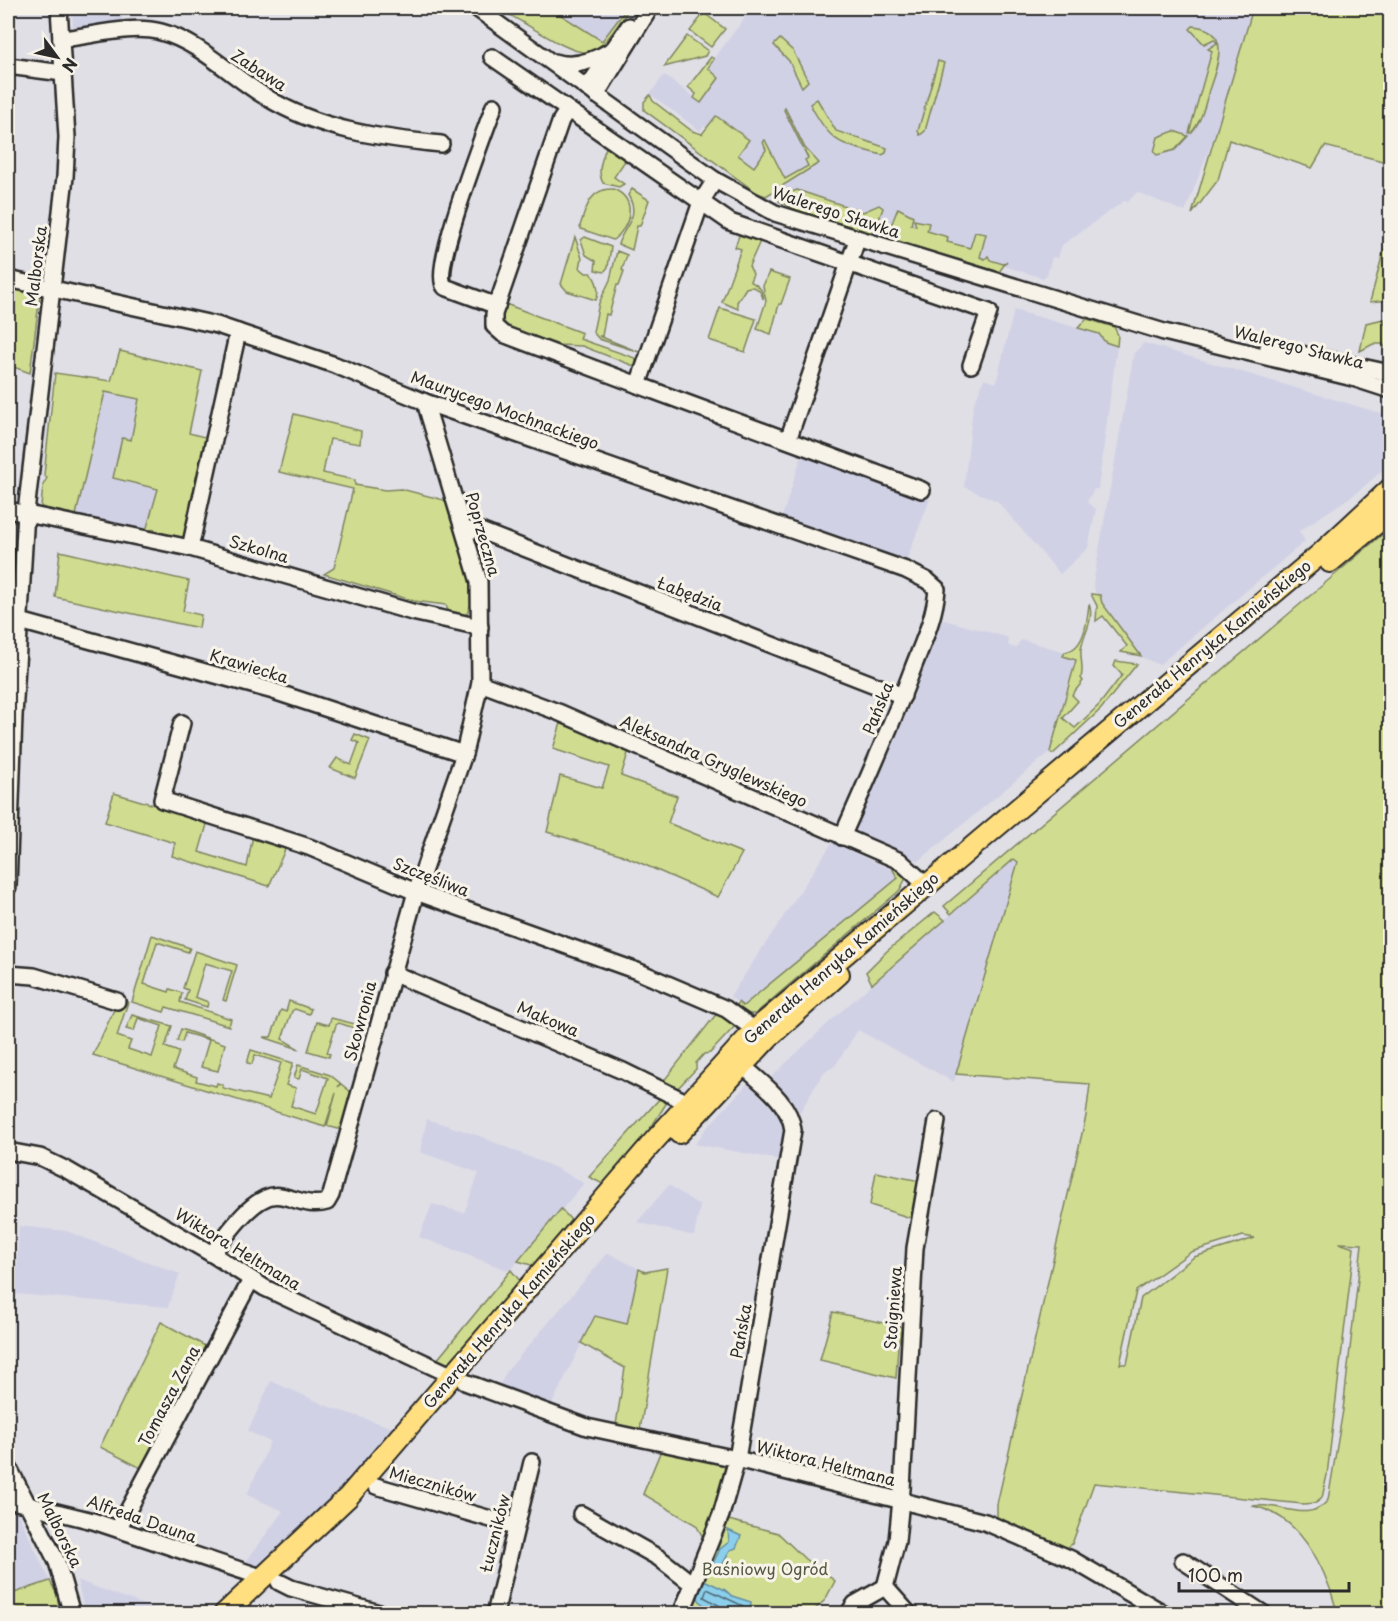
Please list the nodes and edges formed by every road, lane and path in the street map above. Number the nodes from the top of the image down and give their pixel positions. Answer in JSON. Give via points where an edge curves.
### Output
{"nodes":[{"id":1,"x":59,"y":8,"type":"edge"},
{"id":2,"x":476,"y":8,"type":"edge"},
{"id":3,"x":643,"y":8,"type":"edge"},
{"id":4,"x":650,"y":8,"type":"edge"},
{"id":5,"x":61,"y":39,"type":"junction"},
{"id":6,"x":612,"y":50,"type":"junction"},
{"id":7,"x":492,"y":57,"type":"dead end"},
{"id":8,"x":548,"y":60,"type":"junction"},
{"id":9,"x":8,"y":66,"type":"edge"},
{"id":10,"x":63,"y":73,"type":"junction"},
{"id":11,"x":592,"y":92,"type":"junction"},
{"id":12,"x":494,"y":106,"type":"dead end"},
{"id":13,"x":567,"y":111,"type":"junction"},
{"id":14,"x":441,"y":144,"type":"dead end"},
{"id":15,"x":715,"y":180,"type":"junction"},
{"id":16,"x":701,"y":202,"type":"junction"},
{"id":17,"x":857,"y":240,"type":"junction"},
{"id":18,"x":849,"y":263,"type":"junction"},
{"id":19,"x":8,"y":279,"type":"edge"},
{"id":20,"x":52,"y":287,"type":"junction"},
{"id":21,"x":496,"y":306,"type":"junction"},
{"id":22,"x":238,"y":332,"type":"junction"},
{"id":23,"x":1164,"y":332,"type":"junction"},
{"id":24,"x":970,"y":365,"type":"dead end"},
{"id":25,"x":1390,"y":373,"type":"edge"},
{"id":26,"x":638,"y":385,"type":"junction"},
{"id":27,"x":1390,"y":390,"type":"edge"},
{"id":28,"x":426,"y":402,"type":"junction"},
{"id":29,"x":788,"y":440,"type":"junction"},
{"id":30,"x":1390,"y":489,"type":"edge"},
{"id":31,"x":922,"y":490,"type":"dead end"},
{"id":32,"x":8,"y":510,"type":"edge"},
{"id":33,"x":26,"y":512,"type":"junction"},
{"id":34,"x":1390,"y":512,"type":"edge"},
{"id":35,"x":464,"y":530,"type":"junction"},
{"id":36,"x":190,"y":548,"type":"junction"},
{"id":37,"x":23,"y":557,"type":"junction"},
{"id":38,"x":8,"y":561,"type":"edge"},
{"id":39,"x":937,"y":589,"type":"joint"},
{"id":40,"x":20,"y":621,"type":"junction"},
{"id":41,"x":480,"y":627,"type":"junction"},
{"id":42,"x":480,"y":683,"type":"junction"},
{"id":43,"x":903,"y":696,"type":"junction"},
{"id":44,"x":474,"y":715,"type":"joint"},
{"id":45,"x":182,"y":723,"type":"dead end"},
{"id":46,"x":464,"y":754,"type":"junction"},
{"id":47,"x":842,"y":837,"type":"junction"},
{"id":48,"x":925,"y":884,"type":"junction"},
{"id":49,"x":8,"y":887,"type":"edge"},
{"id":50,"x":416,"y":892,"type":"junction"},
{"id":51,"x":392,"y":973,"type":"junction"},
{"id":52,"x":8,"y":974,"type":"edge"},
{"id":53,"x":117,"y":1001,"type":"dead end"},
{"id":54,"x":755,"y":1030,"type":"junction"},
{"id":55,"x":742,"y":1065,"type":"junction"},
{"id":56,"x":688,"y":1103,"type":"junction"},
{"id":57,"x":937,"y":1121,"type":"dead end"},
{"id":58,"x":8,"y":1151,"type":"edge"},
{"id":59,"x":212,"y":1254,"type":"junction"},
{"id":60,"x":251,"y":1280,"type":"junction"},
{"id":61,"x":459,"y":1379,"type":"junction"},
{"id":62,"x":737,"y":1459,"type":"junction"},
{"id":63,"x":532,"y":1462,"type":"dead end"},
{"id":64,"x":8,"y":1466,"type":"edge"},
{"id":65,"x":376,"y":1486,"type":"junction"},
{"id":66,"x":8,"y":1500,"type":"edge"},
{"id":67,"x":901,"y":1500,"type":"junction"},
{"id":68,"x":27,"y":1503,"type":"junction"},
{"id":69,"x":581,"y":1514,"type":"dead end"},
{"id":70,"x":515,"y":1527,"type":"junction"},
{"id":71,"x":118,"y":1529,"type":"junction"},
{"id":72,"x":1183,"y":1561,"type":"dead end"},
{"id":73,"x":272,"y":1580,"type":"junction"},
{"id":74,"x":691,"y":1583,"type":"junction"},
{"id":75,"x":885,"y":1587,"type":"junction"},
{"id":76,"x":72,"y":1614,"type":"edge"},
{"id":77,"x":224,"y":1614,"type":"edge"},
{"id":78,"x":244,"y":1614,"type":"edge"},
{"id":79,"x":383,"y":1614,"type":"edge"},
{"id":80,"x":495,"y":1614,"type":"edge"},
{"id":81,"x":681,"y":1614,"type":"edge"},
{"id":82,"x":848,"y":1614,"type":"edge"},
{"id":83,"x":909,"y":1614,"type":"edge"},
{"id":84,"x":1165,"y":1614,"type":"edge"},
{"id":85,"x":1264,"y":1614,"type":"edge"}],
"edges":[{"from":1,"to":5,"type":"street","name":"Malborska"},
{"from":2,"to":8,"type":"street","name":"Walerego Sławka"},
{"from":3,"to":6,"type":"street"},
{"from":4,"to":11,"type":"street"},
{"from":5,"to":10,"type":"street","name":"Malborska"},
{"from":5,"to":14,"type":"street","name":"Zabawa","via":[[140,29],[161,32],[191,46],[270,100],[317,121],[376,137]]},
{"from":6,"to":8,"type":"street","via":[[572,65]]},
{"from":6,"to":11,"type":"street"},
{"from":7,"to":13,"type":"street"},
{"from":8,"to":11,"type":"street","name":"Walerego Sławka"},
{"from":9,"to":10,"type":"street"},
{"from":10,"to":20,"type":"street","name":"Malborska","via":[[65,177]]},
{"from":11,"to":15,"type":"street","name":"Walerego Sławka"},
{"from":12,"to":21,"type":"street","via":[[448,237],[441,281],[445,287]]},
{"from":13,"to":16,"type":"street"},
{"from":13,"to":21,"type":"street"},
{"from":15,"to":16,"type":"street"},
{"from":15,"to":17,"type":"street","name":"Walerego Sławka","via":[[775,213]]},
{"from":16,"to":18,"type":"street","via":[[730,222]]},
{"from":16,"to":26,"type":"street"},
{"from":17,"to":18,"type":"street"},
{"from":17,"to":23,"type":"street","name":"Walerego Sławka"},
{"from":18,"to":24,"type":"street","via":[[989,312]]},
{"from":18,"to":29,"type":"street"},
{"from":19,"to":20,"type":"street","name":"Maurycego Mochnackiego"},
{"from":20,"to":22,"type":"street","name":"Maurycego Mochnackiego"},
{"from":20,"to":33,"type":"street","name":"Malborska"},
{"from":21,"to":26,"type":"street","via":[[492,321],[497,331]]},
{"from":22,"to":28,"type":"street","name":"Maurycego Mochnackiego"},
{"from":22,"to":36,"type":"street"},
{"from":23,"to":25,"type":"street","name":"Walerego Sławka","via":[[1238,341]]},
{"from":23,"to":27,"type":"street","name":"Walerego Sławka"},
{"from":26,"to":29,"type":"street"},
{"from":28,"to":35,"type":"street","name":"Poprzeczna"},
{"from":28,"to":39,"type":"street","name":"Maurycego Mochnackiego","via":[[906,570]]},
{"from":29,"to":31,"type":"street"},
{"from":30,"to":48,"type":"main road","name":"Generała Henryka Kamieńskiego","via":[[1319,555]]},
{"from":32,"to":33,"type":"street","name":"Szkolna"},
{"from":33,"to":36,"type":"street","name":"Szkolna"},
{"from":33,"to":37,"type":"street","name":"Malborska"},
{"from":34,"to":55,"type":"main road","name":"Generała Henryka Kamieńskiego","via":[[850,963]]},
{"from":35,"to":41,"type":"street","name":"Poprzeczna","via":[[479,582]]},
{"from":35,"to":43,"type":"street","name":"Łabędzia","via":[[478,530]]},
{"from":36,"to":41,"type":"street","name":"Szkolna","via":[[412,612]]},
{"from":37,"to":38,"type":"street"},
{"from":37,"to":40,"type":"street","name":"Malborska"},
{"from":39,"to":43,"type":"street","name":"Pańska","via":[[936,605]]},
{"from":40,"to":46,"type":"street","name":"Krawiecka","via":[[211,673]]},
{"from":40,"to":49,"type":"street","name":"Malborska"},
{"from":41,"to":42,"type":"street","name":"Poprzeczna"},
{"from":42,"to":44,"type":"street","name":"Poprzeczna"},
{"from":42,"to":47,"type":"street","name":"Aleksandra Gryglewskiego","via":[[558,712]]},
{"from":43,"to":47,"type":"street","name":"Pańska"},
{"from":44,"to":46,"type":"street","name":"Skowronia"},
{"from":45,"to":50,"type":"street","name":"Szczęśliwa","via":[[162,800],[309,847]]},
{"from":46,"to":50,"type":"street","name":"Skowronia"},
{"from":47,"to":48,"type":"street","name":"Aleksandra Gryglewskiego","via":[[900,861]]},
{"from":48,"to":54,"type":"main road","name":"Generała Henryka Kamieńskiego"},
{"from":50,"to":51,"type":"street","name":"Skowronia"},
{"from":50,"to":54,"type":"street","name":"Szczęśliwa","via":[[657,979],[726,1009]]},
{"from":51,"to":56,"type":"street","name":"Makowa","via":[[624,1071]]},
{"from":51,"to":59,"type":"street","name":"Skowronia","via":[[327,1202],[312,1205],[279,1195],[264,1197]]},
{"from":52,"to":53,"type":"street","via":[[34,976]]},
{"from":54,"to":56,"type":"main road","name":"Generała Henryka Kamieńskiego"},
{"from":55,"to":61,"type":"main road","name":"Generała Henryka Kamieńskiego"},
{"from":55,"to":62,"type":"street","name":"Pańska","via":[[785,1106],[793,1130]]},
{"from":56,"to":61,"type":"main road","name":"Generała Henryka Kamieńskiego"},
{"from":57,"to":67,"type":"street","name":"Stoigniewa","via":[[915,1248]]},
{"from":58,"to":59,"type":"street","name":"Wiktora Heltmana","via":[[60,1166]]},
{"from":59,"to":60,"type":"street","name":"Wiktora Heltmana"},
{"from":60,"to":61,"type":"street","name":"Wiktora Heltmana"},
{"from":60,"to":71,"type":"street","name":"Tomasza Zana"},
{"from":61,"to":62,"type":"street","name":"Wiktora Heltmana","via":[[587,1427]]},
{"from":61,"to":65,"type":"main road","name":"Generała Henryka Kamieńskiego"},
{"from":61,"to":73,"type":"main road","name":"Generała Henryka Kamieńskiego"},
{"from":62,"to":67,"type":"street","name":"Wiktora Heltmana"},
{"from":62,"to":74,"type":"street","name":"Pańska","via":[[721,1515]]},
{"from":63,"to":70,"type":"street","name":"Łuczników"},
{"from":64,"to":68,"type":"street","name":"Malborska"},
{"from":65,"to":70,"type":"street","name":"Mieczników"},
{"from":65,"to":73,"type":"main road","name":"Generała Henryka Kamieńskiego"},
{"from":66,"to":68,"type":"street","name":"Alfreda Dauna"},
{"from":67,"to":75,"type":"street","name":"Stoigniewa","via":[[897,1541]]},
{"from":67,"to":84,"type":"street","name":"Wiktora Heltmana","via":[[985,1522],[1030,1539],[1105,1576]]},
{"from":68,"to":71,"type":"street","name":"Alfreda Dauna"},
{"from":68,"to":76,"type":"street","name":"Malborska","via":[[57,1562]]},
{"from":69,"to":74,"type":"street","via":[[659,1558]]},
{"from":70,"to":80,"type":"street","name":"Łuczników"},
{"from":71,"to":73,"type":"street","name":"Alfreda Dauna"},
{"from":72,"to":85,"type":"street"},
{"from":73,"to":77,"type":"main road","name":"Generała Henryka Kamieńskiego"},
{"from":73,"to":78,"type":"main road","name":"Generała Henryka Kamieńskiego"},
{"from":73,"to":79,"type":"street","name":"Alfreda Dauna"},
{"from":74,"to":81,"type":"street","name":"Pańska"},
{"from":75,"to":82,"type":"street","via":[[855,1604]]},
{"from":75,"to":83,"type":"street"}]}
